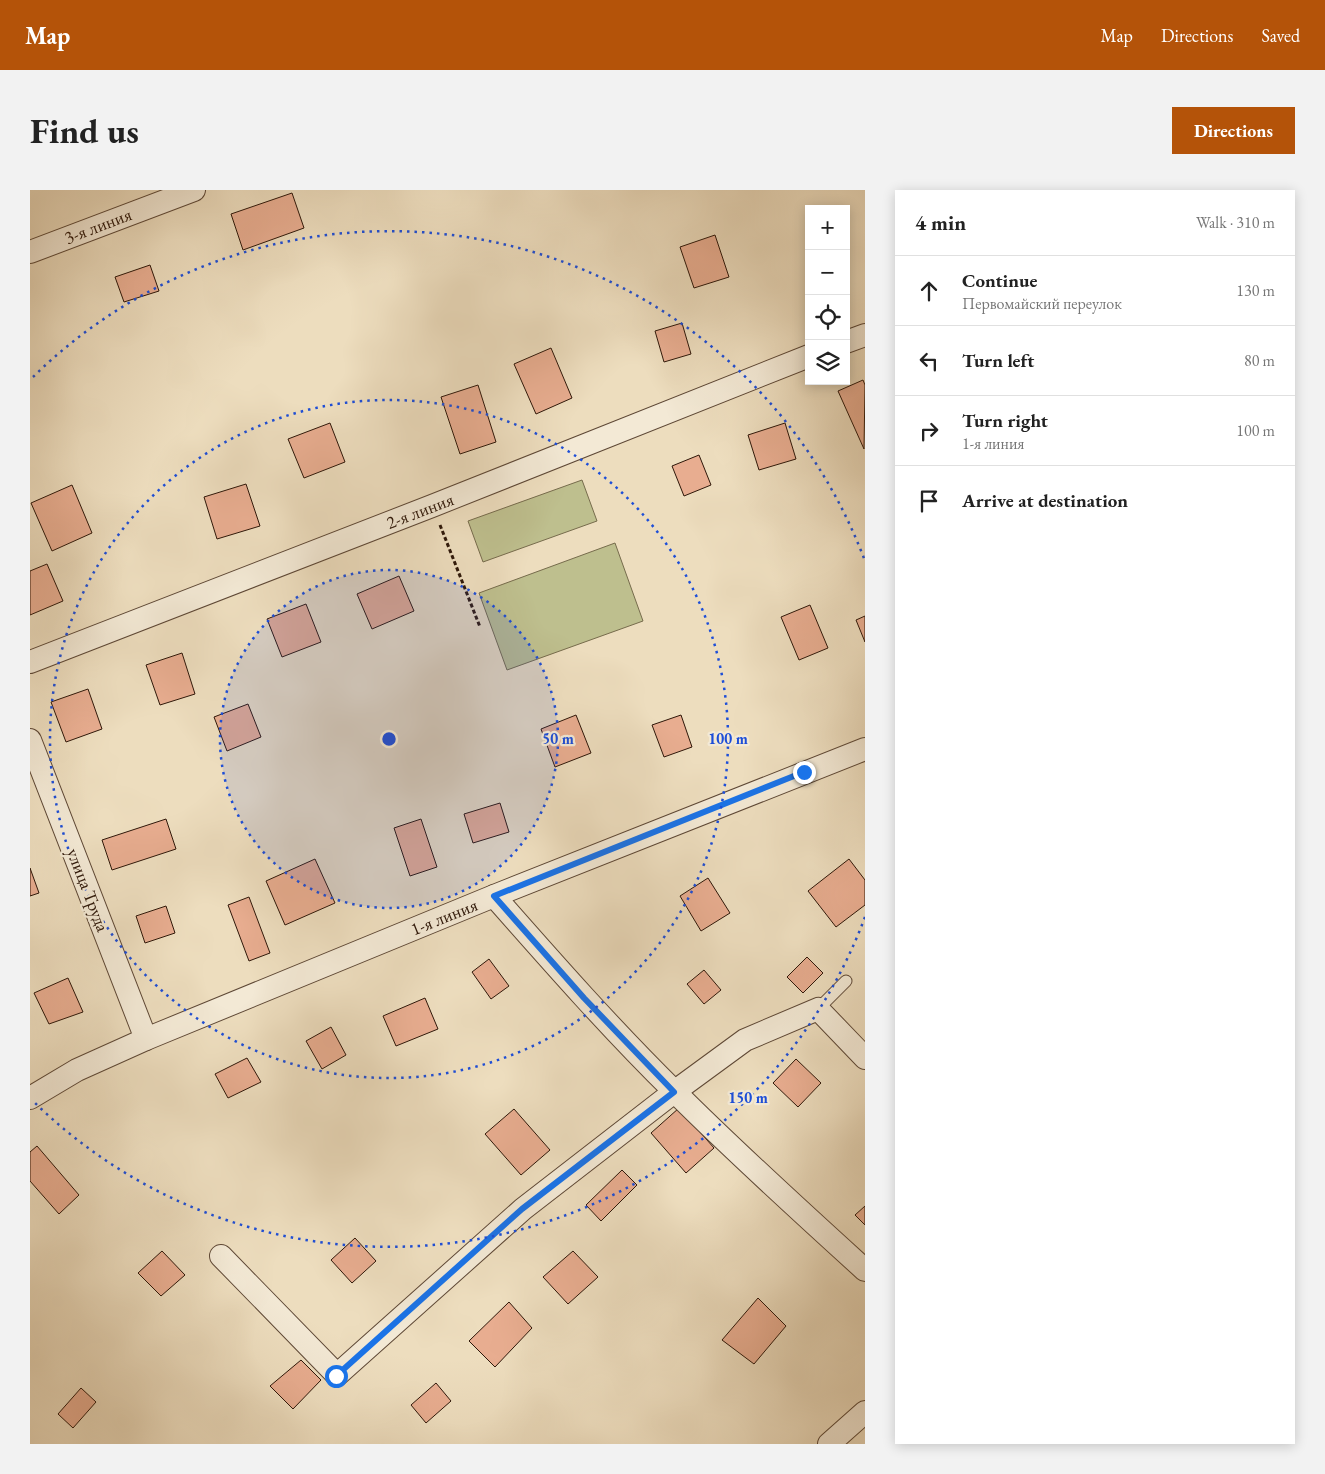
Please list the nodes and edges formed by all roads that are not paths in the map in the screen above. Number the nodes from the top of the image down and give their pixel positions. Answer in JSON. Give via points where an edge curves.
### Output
{"nodes":[{"id":1,"x":194,"y":190,"type":"edge"},
{"id":2,"x":30,"y":252,"type":"edge"},
{"id":3,"x":865,"y":335,"type":"edge"},
{"id":4,"x":850,"y":341,"type":"edge"},
{"id":5,"x":805,"y":358,"type":"edge"},
{"id":6,"x":30,"y":662,"type":"edge"},
{"id":7,"x":30,"y":740,"type":"edge"},
{"id":8,"x":865,"y":748,"type":"edge"},
{"id":9,"x":494,"y":896,"type":"junction"},
{"id":10,"x":846,"y":981,"type":"dead end"},
{"id":11,"x":818,"y":1009,"type":"junction"},
{"id":12,"x":146,"y":1039,"type":"junction"},
{"id":13,"x":865,"y":1058,"type":"edge"},
{"id":14,"x":674,"y":1092,"type":"junction"},
{"id":15,"x":30,"y":1098,"type":"edge"},
{"id":16,"x":221,"y":1256,"type":"dead end"},
{"id":17,"x":865,"y":1270,"type":"edge"},
{"id":18,"x":865,"y":1412,"type":"edge"},
{"id":19,"x":829,"y":1444,"type":"edge"}],
"edges":[{"from":1,"to":2,"type":"street","name":"3-я линия"},
{"from":3,"to":4,"type":"street"},
{"from":5,"to":6,"type":"street","name":"2-я линия"},
{"from":7,"to":12,"type":"street","name":"улица Труда"},
{"from":8,"to":9,"type":"street","name":"1-я линия"},
{"from":9,"to":12,"type":"street","name":"1-я линия"},
{"from":9,"to":14,"type":"street","via":[[584,998]]},
{"from":10,"to":11,"type":"lane"},
{"from":11,"to":13,"type":"street"},
{"from":11,"to":14,"type":"street","via":[[745,1040]]},
{"from":12,"to":15,"type":"street","name":"1-я линия","via":[[77,1070]]},
{"from":14,"to":16,"type":"street","via":[[522,1209],[336,1376]]},
{"from":14,"to":17,"type":"street"},
{"from":18,"to":19,"type":"street"}]}
